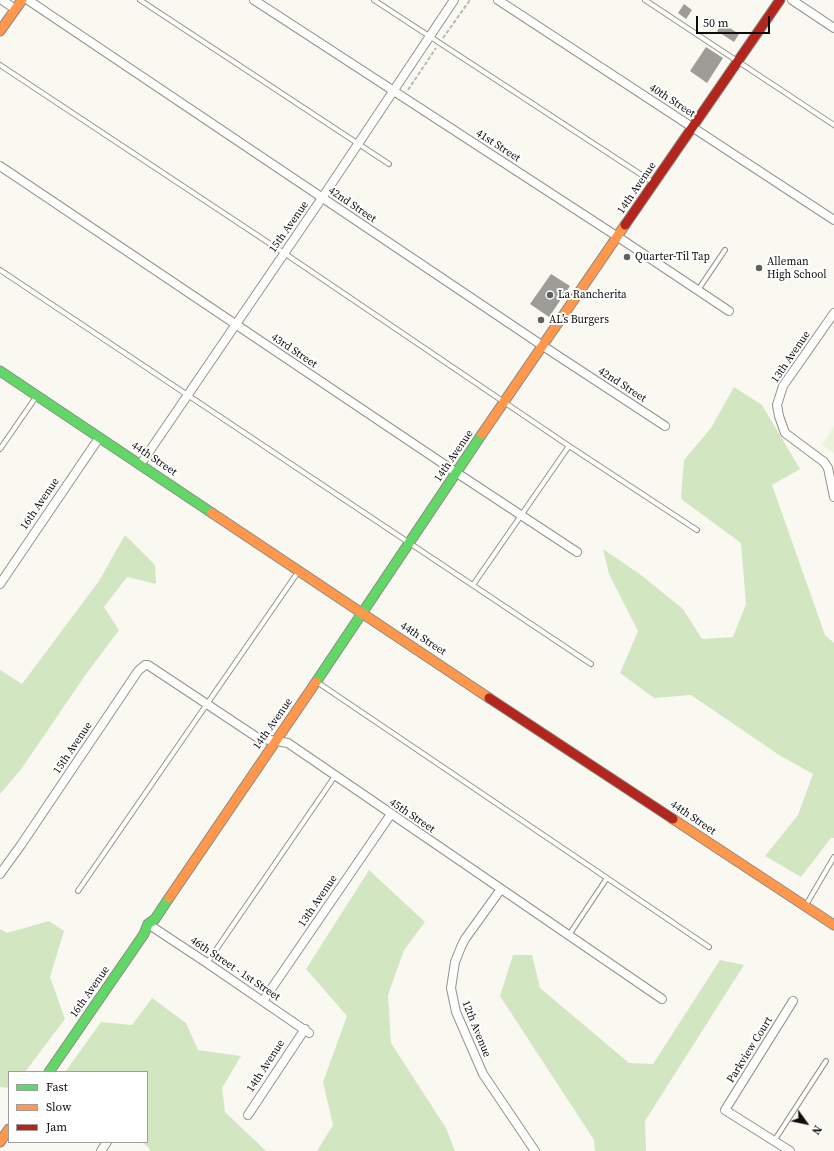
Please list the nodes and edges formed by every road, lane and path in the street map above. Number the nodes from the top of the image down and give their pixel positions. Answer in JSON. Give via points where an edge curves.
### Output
{"nodes":[{"id":1,"x":2,"y":0,"type":"edge"},
{"id":2,"x":22,"y":0,"type":"edge"},
{"id":3,"x":28,"y":0,"type":"edge"},
{"id":4,"x":140,"y":0,"type":"edge"},
{"id":5,"x":254,"y":0,"type":"edge"},
{"id":6,"x":374,"y":0,"type":"edge"},
{"id":7,"x":454,"y":0,"type":"edge"},
{"id":8,"x":498,"y":0,"type":"edge"},
{"id":9,"x":645,"y":0,"type":"edge"},
{"id":10,"x":780,"y":0,"type":"edge"},
{"id":11,"x":792,"y":0,"type":"edge"},
{"id":12,"x":16,"y":9,"type":"junction"},
{"id":13,"x":834,"y":28,"type":"edge"},
{"id":14,"x":0,"y":31,"type":"edge"},
{"id":15,"x":429,"y":37,"type":"junction"},
{"id":16,"x":738,"y":61,"type":"junction"},
{"id":17,"x":0,"y":65,"type":"edge"},
{"id":18,"x":393,"y":90,"type":"junction"},
{"id":19,"x":834,"y":124,"type":"edge"},
{"id":20,"x":692,"y":127,"type":"junction"},
{"id":21,"x":358,"y":144,"type":"junction"},
{"id":22,"x":389,"y":164,"type":"dead end"},
{"id":23,"x":0,"y":166,"type":"edge"},
{"id":24,"x":654,"y":184,"type":"junction"},
{"id":25,"x":322,"y":198,"type":"junction"},
{"id":26,"x":834,"y":220,"type":"edge"},
{"id":27,"x":618,"y":237,"type":"junction"},
{"id":28,"x":725,"y":250,"type":"dead end"},
{"id":29,"x":284,"y":253,"type":"junction"},
{"id":30,"x":0,"y":270,"type":"edge"},
{"id":31,"x":698,"y":290,"type":"junction"},
{"id":32,"x":729,"y":311,"type":"dead end"},
{"id":33,"x":834,"y":313,"type":"edge"},
{"id":34,"x":235,"y":324,"type":"junction"},
{"id":35,"x":543,"y":346,"type":"junction"},
{"id":36,"x":0,"y":371,"type":"edge"},
{"id":37,"x":187,"y":395,"type":"junction"},
{"id":38,"x":37,"y":396,"type":"junction"},
{"id":39,"x":504,"y":402,"type":"junction"},
{"id":40,"x":665,"y":426,"type":"dead end"},
{"id":41,"x":99,"y":438,"type":"junction"},
{"id":42,"x":569,"y":446,"type":"junction"},
{"id":43,"x":0,"y":449,"type":"edge"},
{"id":44,"x":140,"y":465,"type":"junction"},
{"id":45,"x":457,"y":473,"type":"junction"},
{"id":46,"x":834,"y":497,"type":"edge"},
{"id":47,"x":521,"y":516,"type":"junction"},
{"id":48,"x":697,"y":530,"type":"dead end"},
{"id":49,"x":409,"y":542,"type":"junction"},
{"id":50,"x":577,"y":552,"type":"dead end"},
{"id":51,"x":298,"y":572,"type":"junction"},
{"id":52,"x":0,"y":584,"type":"edge"},
{"id":53,"x":473,"y":585,"type":"junction"},
{"id":54,"x":362,"y":614,"type":"junction"},
{"id":55,"x":591,"y":664,"type":"dead end"},
{"id":56,"x":145,"y":665,"type":"joint"},
{"id":57,"x":316,"y":682,"type":"junction"},
{"id":58,"x":207,"y":704,"type":"junction"},
{"id":59,"x":275,"y":741,"type":"junction"},
{"id":60,"x":335,"y":776,"type":"junction"},
{"id":61,"x":390,"y":814,"type":"junction"},
{"id":62,"x":834,"y":857,"type":"edge"},
{"id":63,"x":0,"y":874,"type":"edge"},
{"id":64,"x":607,"y":878,"type":"junction"},
{"id":65,"x":501,"y":889,"type":"junction"},
{"id":66,"x":78,"y":891,"type":"dead end"},
{"id":67,"x":805,"y":906,"type":"junction"},
{"id":68,"x":148,"y":924,"type":"junction"},
{"id":69,"x":834,"y":925,"type":"edge"},
{"id":70,"x":569,"y":935,"type":"junction"},
{"id":71,"x":709,"y":947,"type":"dead end"},
{"id":72,"x":208,"y":963,"type":"junction"},
{"id":73,"x":662,"y":999,"type":"dead end"},
{"id":74,"x":263,"y":1001,"type":"junction"},
{"id":75,"x":793,"y":1001,"type":"dead end"},
{"id":76,"x":307,"y":1031,"type":"joint"},
{"id":77,"x":826,"y":1061,"type":"dead end"},
{"id":78,"x":50,"y":1071,"type":"edge"},
{"id":79,"x":248,"y":1115,"type":"dead end"},
{"id":80,"x":8,"y":1130,"type":"edge"},
{"id":81,"x":774,"y":1141,"type":"junction"},
{"id":82,"x":0,"y":1142,"type":"edge"},
{"id":83,"x":535,"y":1151,"type":"edge"},
{"id":84,"x":790,"y":1151,"type":"edge"}],
"edges":[{"from":1,"to":12,"type":"street"},
{"from":2,"to":12,"type":"street"},
{"from":3,"to":25,"type":"street","name":"42nd Street"},
{"from":4,"to":21,"type":"lane"},
{"from":5,"to":18,"type":"street","name":"41st Street"},
{"from":6,"to":15,"type":"lane"},
{"from":7,"to":15,"type":"street","name":"15th Avenue"},
{"from":8,"to":20,"type":"street","name":"40th Street"},
{"from":9,"to":16,"type":"lane"},
{"from":10,"to":16,"type":"street","name":"14th Avenue"},
{"from":11,"to":13,"type":"street"},
{"from":12,"to":14,"type":"street"},
{"from":15,"to":18,"type":"street","name":"15th Avenue"},
{"from":15,"to":24,"type":"lane"},
{"from":16,"to":19,"type":"lane"},
{"from":16,"to":20,"type":"street","name":"14th Avenue"},
{"from":17,"to":29,"type":"lane"},
{"from":18,"to":21,"type":"street","name":"15th Avenue"},
{"from":18,"to":27,"type":"street","name":"41st Street"},
{"from":20,"to":24,"type":"street","name":"14th Avenue"},
{"from":20,"to":26,"type":"street","name":"40th Street"},
{"from":21,"to":22,"type":"lane"},
{"from":21,"to":25,"type":"street","name":"15th Avenue"},
{"from":23,"to":34,"type":"street","name":"43rd Street"},
{"from":24,"to":27,"type":"street","name":"14th Avenue"},
{"from":25,"to":29,"type":"street","name":"15th Avenue"},
{"from":25,"to":35,"type":"street","name":"42nd Street"},
{"from":27,"to":31,"type":"street","name":"41st Street"},
{"from":27,"to":35,"type":"street","name":"14th Avenue"},
{"from":28,"to":31,"type":"lane"},
{"from":29,"to":34,"type":"street","name":"15th Avenue"},
{"from":29,"to":39,"type":"lane"},
{"from":30,"to":37,"type":"lane"},
{"from":31,"to":32,"type":"street","name":"41st Street"},
{"from":33,"to":46,"type":"street","name":"13th Avenue","via":[[783,386],[777,405],[786,433],[824,462],[828,468]]},
{"from":34,"to":37,"type":"street","name":"15th Avenue"},
{"from":34,"to":45,"type":"street","name":"43rd Street"},
{"from":35,"to":39,"type":"street","name":"14th Avenue"},
{"from":35,"to":40,"type":"street","name":"42nd Street"},
{"from":36,"to":38,"type":"street","name":"44th Street"},
{"from":37,"to":44,"type":"street","name":"15th Avenue"},
{"from":37,"to":49,"type":"lane"},
{"from":38,"to":41,"type":"street","name":"44th Street"},
{"from":38,"to":43,"type":"lane"},
{"from":39,"to":42,"type":"lane"},
{"from":39,"to":45,"type":"street","name":"14th Avenue"},
{"from":41,"to":44,"type":"street","name":"44th Street"},
{"from":41,"to":52,"type":"street","name":"16th Avenue"},
{"from":42,"to":47,"type":"lane"},
{"from":42,"to":48,"type":"lane"},
{"from":44,"to":51,"type":"street","name":"44th Street"},
{"from":45,"to":47,"type":"street","name":"43rd Street"},
{"from":45,"to":49,"type":"street","name":"14th Avenue"},
{"from":47,"to":50,"type":"street","name":"43rd Street"},
{"from":47,"to":53,"type":"lane"},
{"from":49,"to":53,"type":"lane"},
{"from":49,"to":54,"type":"street","name":"14th Avenue"},
{"from":51,"to":54,"type":"street","name":"44th Street"},
{"from":51,"to":58,"type":"lane"},
{"from":53,"to":55,"type":"lane"},
{"from":54,"to":57,"type":"street","name":"14th Avenue"},
{"from":54,"to":67,"type":"street","name":"44th Street"},
{"from":56,"to":58,"type":"street","name":"45th Street","via":[[152,666]]},
{"from":56,"to":63,"type":"street","name":"15th Avenue","via":[[138,671]]},
{"from":57,"to":59,"type":"street","name":"14th Avenue"},
{"from":57,"to":64,"type":"lane"},
{"from":58,"to":59,"type":"street","name":"45th Street","via":[[258,738]]},
{"from":58,"to":66,"type":"lane"},
{"from":59,"to":60,"type":"street","name":"45th Street","via":[[288,743]]},
{"from":59,"to":68,"type":"street","name":"14th Avenue","via":[[159,912]]},
{"from":60,"to":61,"type":"street","name":"45th Street"},
{"from":60,"to":72,"type":"lane"},
{"from":61,"to":65,"type":"street","name":"45th Street"},
{"from":61,"to":74,"type":"street","name":"13th Avenue"},
{"from":62,"to":67,"type":"lane"},
{"from":64,"to":70,"type":"lane"},
{"from":64,"to":71,"type":"lane"},
{"from":65,"to":70,"type":"street","name":"45th Street"},
{"from":65,"to":83,"type":"street","name":"12th Avenue","via":[[465,939],[455,962],[451,988],[456,1012],[483,1074]]},
{"from":67,"to":69,"type":"street","name":"44th Street"},
{"from":68,"to":72,"type":"street","name":"46th Street - 1st Street"},
{"from":68,"to":78,"type":"street","name":"16th Avenue","via":[[144,934]]},
{"from":70,"to":73,"type":"street","name":"45th Street"},
{"from":72,"to":74,"type":"street","name":"46th Street - 1st Street"},
{"from":74,"to":76,"type":"street","name":"46th Street - 1st Street"},
{"from":75,"to":81,"type":"street","name":"Parkview Court","via":[[725,1110]]},
{"from":76,"to":79,"type":"street","name":"14th Avenue"},
{"from":77,"to":81,"type":"lane"},
{"from":80,"to":82,"type":"street"},
{"from":81,"to":84,"type":"street"}]}
